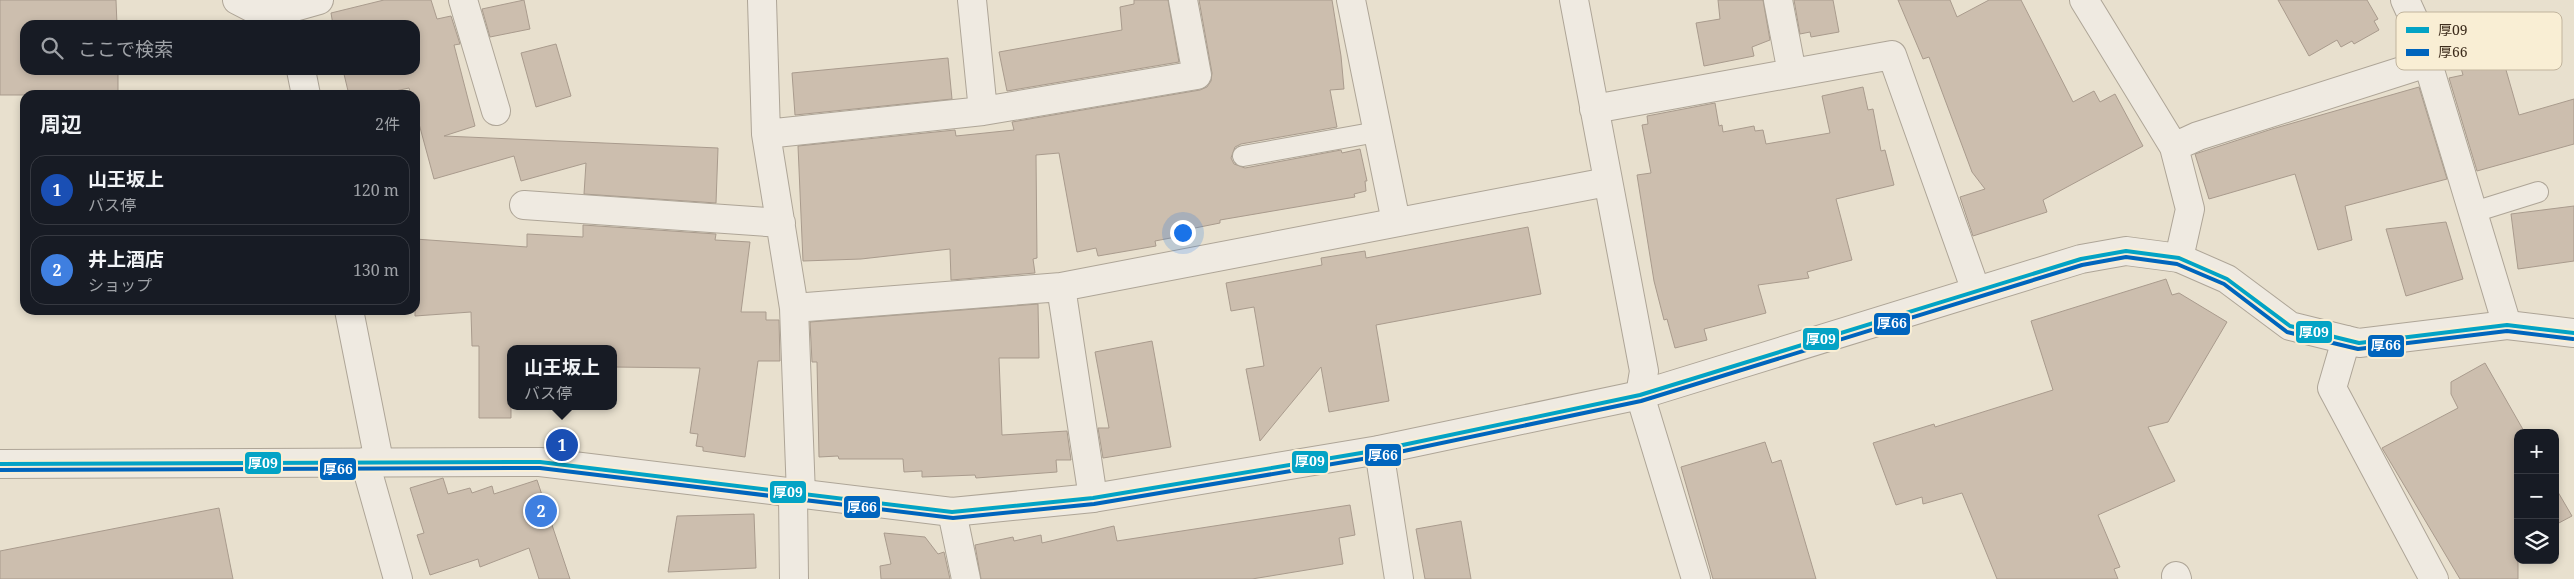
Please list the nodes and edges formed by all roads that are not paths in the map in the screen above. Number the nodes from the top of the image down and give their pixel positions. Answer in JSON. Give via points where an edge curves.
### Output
{"nodes":[{"id":1,"x":237,"y":0,"type":"edge"},
{"id":2,"x":319,"y":0,"type":"edge"},
{"id":3,"x":463,"y":0,"type":"edge"},
{"id":4,"x":762,"y":0,"type":"edge"},
{"id":5,"x":972,"y":0,"type":"edge"},
{"id":6,"x":1183,"y":0,"type":"edge"},
{"id":7,"x":1351,"y":0,"type":"edge"},
{"id":8,"x":1574,"y":0,"type":"edge"},
{"id":9,"x":1778,"y":0,"type":"edge"},
{"id":10,"x":2084,"y":0,"type":"edge"},
{"id":11,"x":2404,"y":0,"type":"edge"},
{"id":12,"x":2410,"y":12,"type":"edge"},
{"id":13,"x":269,"y":20,"type":"edge"},
{"id":14,"x":2405,"y":70,"type":"edge"},
{"id":15,"x":2429,"y":70,"type":"edge"},
{"id":16,"x":1792,"y":73,"type":"junction"},
{"id":17,"x":302,"y":75,"type":"edge"},
{"id":18,"x":305,"y":90,"type":"edge"},
{"id":19,"x":1594,"y":109,"type":"junction"},
{"id":20,"x":496,"y":111,"type":"dead end"},
{"id":21,"x":983,"y":111,"type":"junction"},
{"id":22,"x":1378,"y":132,"type":"junction"},
{"id":23,"x":766,"y":134,"type":"junction"},
{"id":24,"x":2174,"y":147,"type":"junction"},
{"id":25,"x":1243,"y":156,"type":"dead end"},
{"id":26,"x":1607,"y":182,"type":"junction"},
{"id":27,"x":2538,"y":192,"type":"dead end"},
{"id":28,"x":524,"y":205,"type":"dead end"},
{"id":29,"x":2474,"y":212,"type":"junction"},
{"id":30,"x":1396,"y":222,"type":"junction"},
{"id":31,"x":781,"y":223,"type":"junction"},
{"id":32,"x":2179,"y":258,"type":"junction"},
{"id":33,"x":1061,"y":288,"type":"junction"},
{"id":34,"x":1976,"y":291,"type":"junction"},
{"id":35,"x":794,"y":308,"type":"junction"},
{"id":36,"x":350,"y":315,"type":"edge"},
{"id":37,"x":2507,"y":325,"type":"junction"},
{"id":38,"x":2574,"y":333,"type":"edge"},
{"id":39,"x":2346,"y":340,"type":"junction"},
{"id":40,"x":1640,"y":394,"type":"junction"},
{"id":41,"x":1379,"y":450,"type":"junction"},
{"id":42,"x":372,"y":462,"type":"junction"},
{"id":43,"x":0,"y":464,"type":"edge"},
{"id":44,"x":797,"y":495,"type":"junction"},
{"id":45,"x":1093,"y":498,"type":"junction"},
{"id":46,"x":952,"y":512,"type":"junction"},
{"id":47,"x":398,"y":579,"type":"edge"},
{"id":48,"x":794,"y":579,"type":"edge"},
{"id":49,"x":966,"y":579,"type":"edge"},
{"id":50,"x":1399,"y":579,"type":"edge"},
{"id":51,"x":1696,"y":579,"type":"edge"},
{"id":52,"x":2434,"y":579,"type":"edge"}],
"edges":[{"from":1,"to":13,"type":"street"},
{"from":2,"to":13,"type":"street"},
{"from":3,"to":20,"type":"street","via":[[493,64]]},
{"from":4,"to":23,"type":"street"},
{"from":5,"to":21,"type":"street"},
{"from":6,"to":21,"type":"street","via":[[1197,74]]},
{"from":7,"to":22,"type":"street"},
{"from":8,"to":19,"type":"street"},
{"from":9,"to":16,"type":"street"},
{"from":10,"to":24,"type":"street"},
{"from":11,"to":12,"type":"street"},
{"from":14,"to":24,"type":"street","via":[[2198,136]]},
{"from":15,"to":29,"type":"street"},
{"from":16,"to":19,"type":"street"},
{"from":16,"to":34,"type":"street","via":[[1892,55]]},
{"from":17,"to":18,"type":"street"},
{"from":19,"to":26,"type":"street"},
{"from":21,"to":23,"type":"street"},
{"from":22,"to":25,"type":"lane"},
{"from":22,"to":30,"type":"street"},
{"from":23,"to":31,"type":"street"},
{"from":24,"to":32,"type":"street","via":[[2190,209]]},
{"from":26,"to":30,"type":"street"},
{"from":26,"to":40,"type":"street","via":[[1644,371]]},
{"from":27,"to":29,"type":"lane"},
{"from":28,"to":31,"type":"street"},
{"from":29,"to":37,"type":"street"},
{"from":30,"to":33,"type":"street"},
{"from":31,"to":35,"type":"street"},
{"from":32,"to":34,"type":"street","via":[[2126,251],[2081,259]]},
{"from":32,"to":39,"type":"street","via":[[2227,279],[2290,326]]},
{"from":33,"to":35,"type":"street"},
{"from":33,"to":45,"type":"street"},
{"from":34,"to":40,"type":"street"},
{"from":35,"to":44,"type":"street"},
{"from":36,"to":42,"type":"street"},
{"from":37,"to":38,"type":"street"},
{"from":37,"to":39,"type":"street","via":[[2358,343]]},
{"from":39,"to":52,"type":"street","via":[[2332,388]]},
{"from":40,"to":41,"type":"street"},
{"from":40,"to":51,"type":"street"},
{"from":41,"to":45,"type":"street"},
{"from":41,"to":50,"type":"street"},
{"from":42,"to":43,"type":"street"},
{"from":42,"to":44,"type":"street","via":[[540,462]]},
{"from":42,"to":47,"type":"street"},
{"from":44,"to":46,"type":"street"},
{"from":44,"to":48,"type":"street"},
{"from":45,"to":46,"type":"street"},
{"from":46,"to":49,"type":"street"}]}
